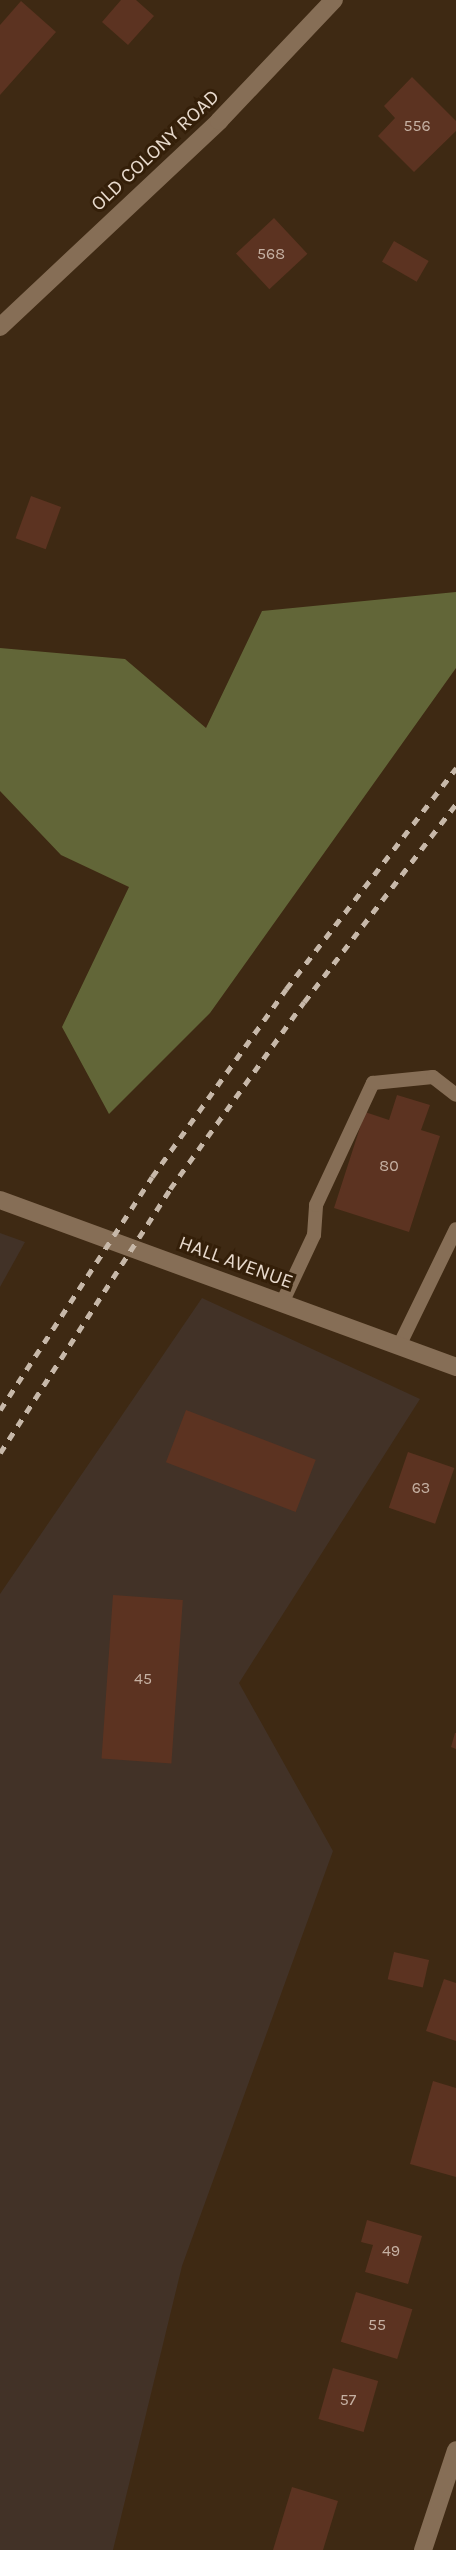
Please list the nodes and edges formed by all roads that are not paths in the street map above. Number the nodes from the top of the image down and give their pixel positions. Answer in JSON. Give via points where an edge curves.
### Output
{"nodes":[{"id":1,"x":334,"y":0,"type":"edge"},
{"id":2,"x":0,"y":327,"type":"edge"},
{"id":3,"x":456,"y":1095,"type":"edge"},
{"id":4,"x":0,"y":1200,"type":"edge"},
{"id":5,"x":456,"y":1229,"type":"edge"},
{"id":6,"x":282,"y":1303,"type":"junction"},
{"id":7,"x":399,"y":1346,"type":"junction"},
{"id":8,"x":456,"y":1367,"type":"edge"},
{"id":9,"x":456,"y":2450,"type":"edge"},
{"id":10,"x":423,"y":2550,"type":"edge"}],
"edges":[{"from":1,"to":2,"type":"street","name":"OLD COLONY ROAD","via":[[219,121]]},
{"from":3,"to":6,"type":"lane","via":[[432,1077],[373,1083],[316,1205],[314,1235]]},
{"from":4,"to":6,"type":"street","name":"HALL AVENUE"},
{"from":5,"to":7,"type":"lane"},
{"from":6,"to":7,"type":"street","name":"HALL AVENUE"},
{"from":7,"to":8,"type":"street","name":"HALL AVENUE"},
{"from":9,"to":10,"type":"street"}]}
